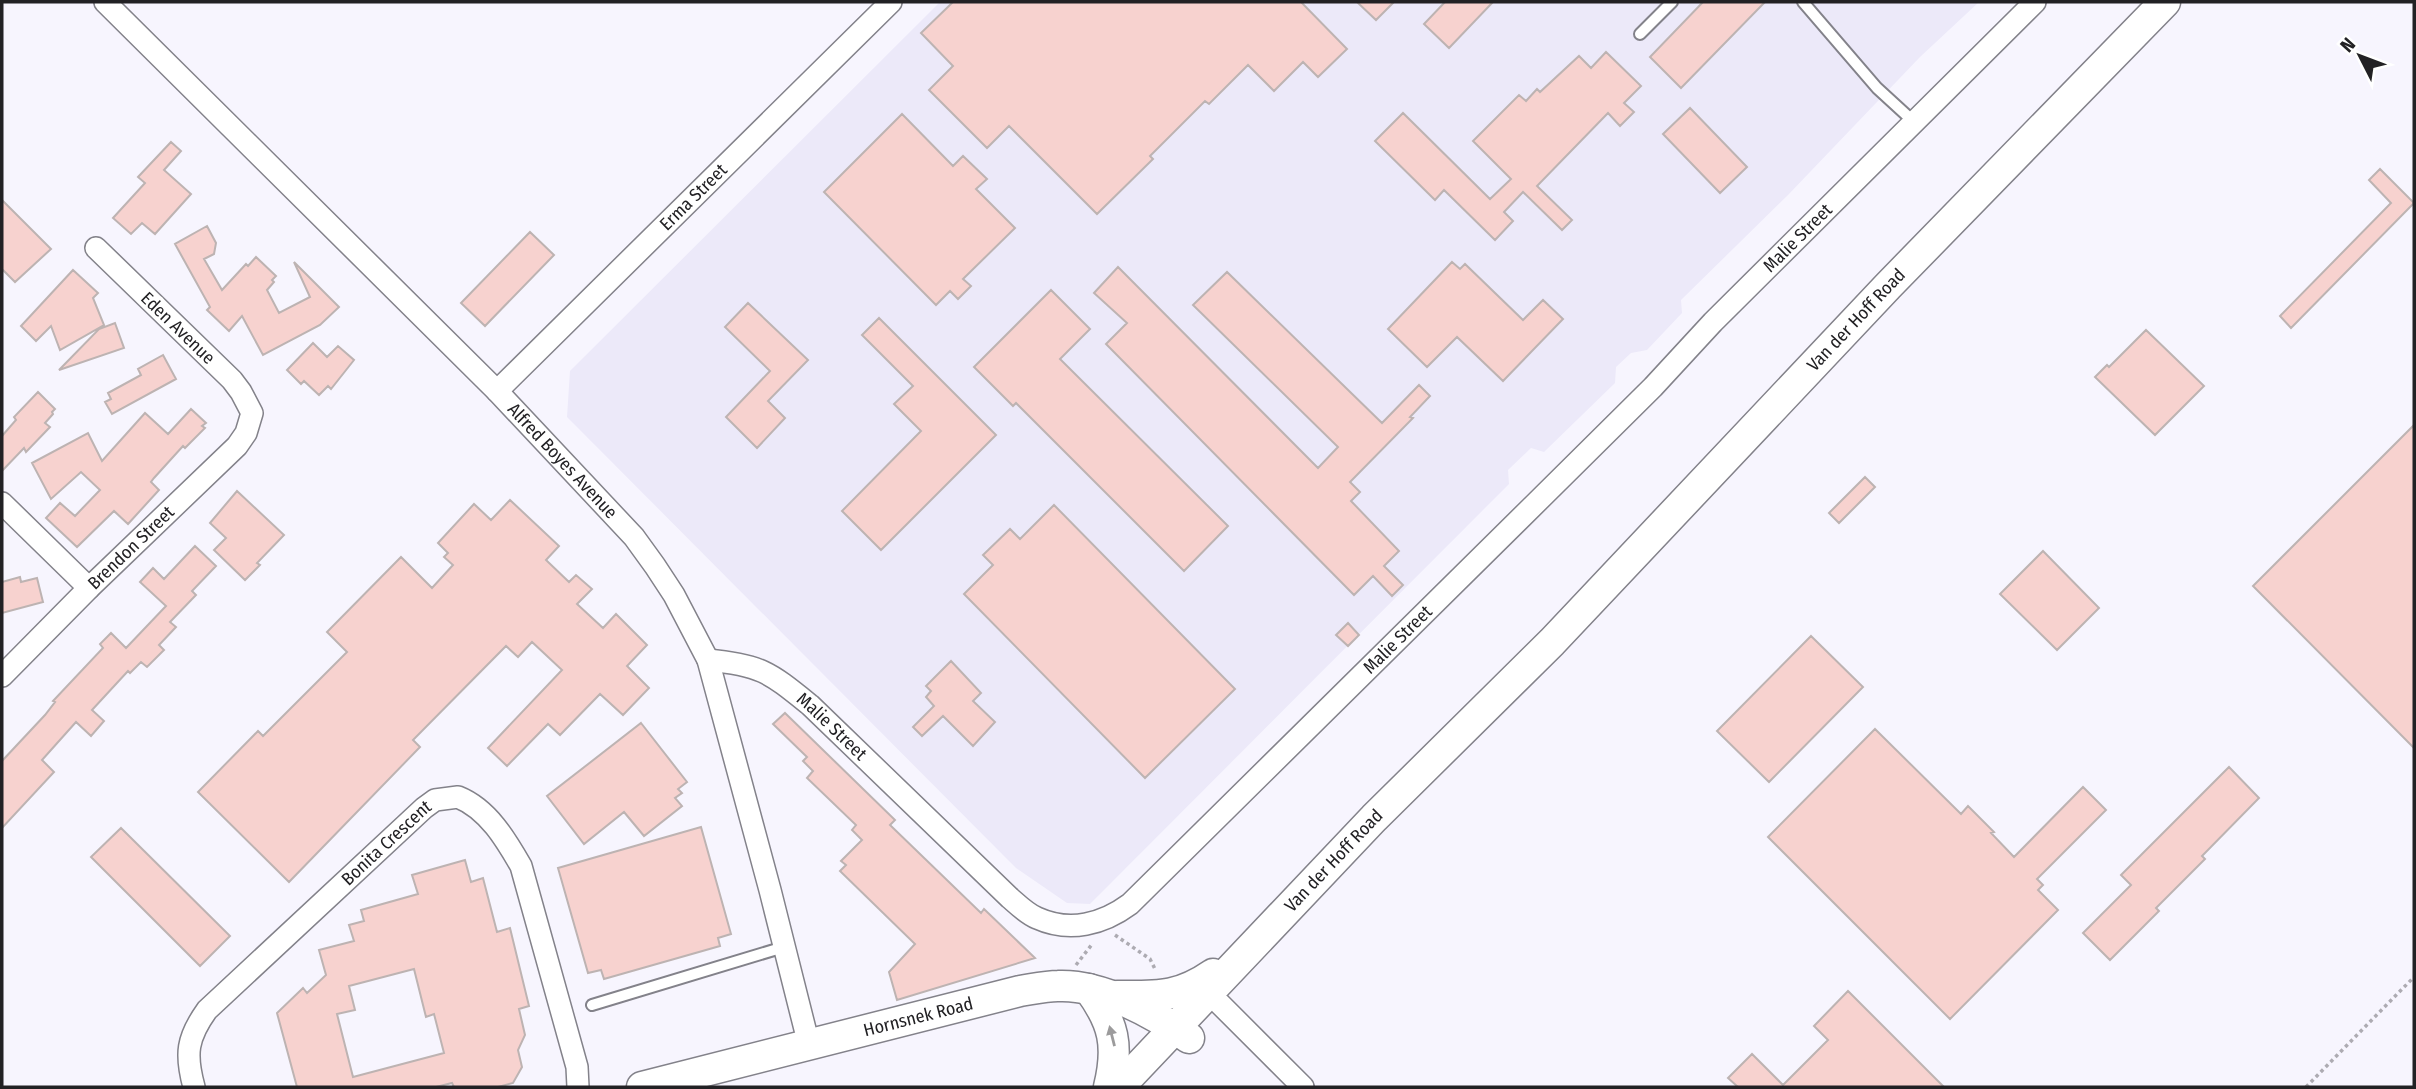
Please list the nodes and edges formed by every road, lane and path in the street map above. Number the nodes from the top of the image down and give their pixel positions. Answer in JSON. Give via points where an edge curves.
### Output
{"nodes":[{"id":1,"x":105,"y":2,"type":"edge"},
{"id":2,"x":891,"y":2,"type":"edge"},
{"id":3,"x":1672,"y":2,"type":"edge"},
{"id":4,"x":1803,"y":2,"type":"edge"},
{"id":5,"x":2035,"y":2,"type":"edge"},
{"id":6,"x":2165,"y":2,"type":"edge"},
{"id":7,"x":1640,"y":34,"type":"dead end"},
{"id":8,"x":1913,"y":121,"type":"junction"},
{"id":9,"x":96,"y":248,"type":"dead end"},
{"id":10,"x":497,"y":391,"type":"junction"},
{"id":11,"x":252,"y":414,"type":"joint"},
{"id":12,"x":2,"y":503,"type":"edge"},
{"id":13,"x":89,"y":588,"type":"junction"},
{"id":14,"x":1552,"y":642,"type":"junction"},
{"id":15,"x":708,"y":660,"type":"junction"},
{"id":16,"x":2,"y":676,"type":"edge"},
{"id":17,"x":1110,"y":922,"type":"junction"},
{"id":18,"x":1272,"y":927,"type":"junction"},
{"id":19,"x":785,"y":947,"type":"junction"},
{"id":20,"x":2414,"y":976,"type":"edge"},
{"id":21,"x":1087,"y":990,"type":"junction"},
{"id":22,"x":1170,"y":995,"type":"junction"},
{"id":23,"x":1220,"y":1004,"type":"junction"},
{"id":24,"x":592,"y":1005,"type":"dead end"},
{"id":25,"x":1182,"y":1032,"type":"junction"},
{"id":26,"x":809,"y":1045,"type":"junction"},
{"id":27,"x":194,"y":1087,"type":"edge"},
{"id":28,"x":578,"y":1087,"type":"edge"},
{"id":29,"x":642,"y":1087,"type":"edge"},
{"id":30,"x":1109,"y":1087,"type":"edge"},
{"id":31,"x":1119,"y":1087,"type":"edge"},
{"id":32,"x":1143,"y":1087,"type":"edge"},
{"id":33,"x":1303,"y":1087,"type":"edge"},
{"id":34,"x":2305,"y":1087,"type":"edge"}],
"edges":[{"from":1,"to":10,"type":"street","name":"Alfred Boyes Avenue"},
{"from":2,"to":10,"type":"street","name":"Erma Street"},
{"from":3,"to":7,"type":"lane"},
{"from":4,"to":8,"type":"lane","via":[[1877,88]]},
{"from":5,"to":8,"type":"street","name":"Malie Street"},
{"from":6,"to":14,"type":"main road","name":"Van der Hoff Road","via":[[1888,286]]},
{"from":8,"to":17,"type":"street","name":"Malie Street","via":[[1545,495]]},
{"from":9,"to":11,"type":"street","name":"Eden Avenue","via":[[232,380]]},
{"from":10,"to":15,"type":"street","name":"Alfred Boyes Avenue","via":[[634,537],[674,595]]},
{"from":11,"to":13,"type":"street","name":"Brendon Street","via":[[237,446]]},
{"from":12,"to":13,"type":"street"},
{"from":13,"to":16,"type":"street","name":"Brendon Street"},
{"from":14,"to":18,"type":"main road","name":"Van der Hoff Road","via":[[1374,818]]},
{"from":14,"to":23,"type":"main road","name":"Van der Hoff Road","via":[[1469,741]]},
{"from":15,"to":17,"type":"street","name":"Malie Street","via":[[751,665],[774,676],[1036,918],[1069,926]]},
{"from":15,"to":19,"type":"street","name":"Alfred Boyes Avenue"},
{"from":17,"to":21,"type":"path"},
{"from":17,"to":22,"type":"path","via":[[1150,959]]},
{"from":18,"to":22,"type":"main road","via":[[1194,987]]},
{"from":18,"to":25,"type":"main road","name":"Van der Hoff Road"},
{"from":19,"to":24,"type":"lane"},
{"from":19,"to":26,"type":"street","name":"Alfred Boyes Avenue"},
{"from":20,"to":34,"type":"path"},
{"from":21,"to":22,"type":"main road","name":"Hornsnek Road"},
{"from":21,"to":25,"type":"main road"},
{"from":21,"to":26,"type":"main road","name":"Hornsnek Road","via":[[1020,990]]},
{"from":30,"to":21,"type":"main road","one_way":true,"via":[[1116,1051],[1112,1031],[1102,1007]]},
{"from":23,"to":25,"type":"main road","name":"Van der Hoff Road"},
{"from":23,"to":33,"type":"street"},
{"from":25,"to":31,"type":"main road","name":"Van der Hoff Road"},
{"from":25,"to":32,"type":"main road","name":"Van der Hoff Road"},
{"from":26,"to":29,"type":"main road","name":"Hornsnek Road"},
{"from":27,"to":28,"type":"street","name":"Bonita Crescent","via":[[188,1051],[194,1028],[207,1010],[424,808],[435,800],[458,797],[480,810],[521,866],[577,1067]]}]}
